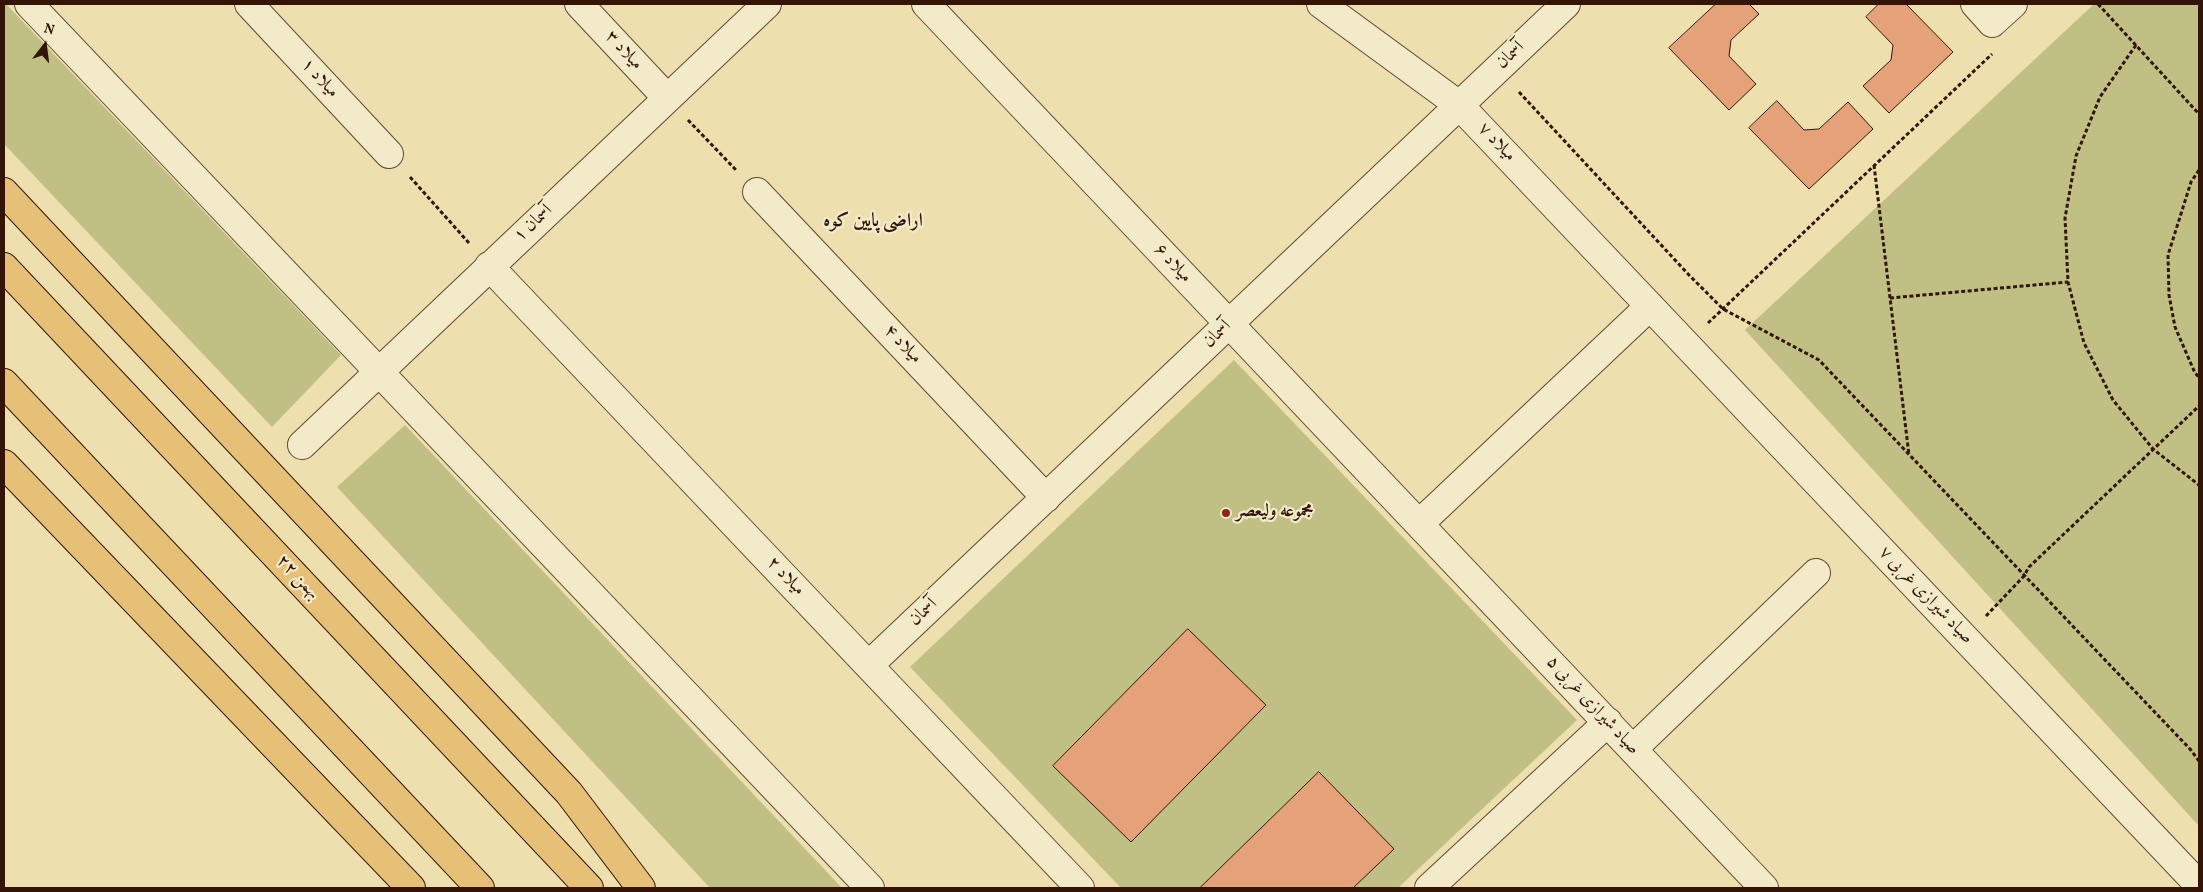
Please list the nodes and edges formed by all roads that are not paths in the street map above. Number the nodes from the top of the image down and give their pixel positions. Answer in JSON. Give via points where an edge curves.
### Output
{"nodes":[{"id":1,"x":29,"y":4,"type":"edge"},
{"id":2,"x":249,"y":4,"type":"edge"},
{"id":3,"x":579,"y":4,"type":"edge"},
{"id":4,"x":767,"y":4,"type":"edge"},
{"id":5,"x":926,"y":4,"type":"edge"},
{"id":6,"x":1321,"y":4,"type":"edge"},
{"id":7,"x":1566,"y":4,"type":"edge"},
{"id":8,"x":1975,"y":4,"type":"edge"},
{"id":9,"x":2013,"y":4,"type":"edge"},
{"id":10,"x":667,"y":98,"type":"junction"},
{"id":11,"x":1459,"y":105,"type":"junction"},
{"id":12,"x":389,"y":154,"type":"road end"},
{"id":13,"x":4,"y":192,"type":"edge"},
{"id":14,"x":757,"y":192,"type":"road end"},
{"id":15,"x":489,"y":266,"type":"junction"},
{"id":16,"x":4,"y":267,"type":"edge"},
{"id":17,"x":1650,"y":306,"type":"junction"},
{"id":18,"x":1229,"y":324,"type":"junction"},
{"id":19,"x":379,"y":371,"type":"junction"},
{"id":20,"x":4,"y":383,"type":"edge"},
{"id":21,"x":302,"y":445,"type":"dead end"},
{"id":22,"x":4,"y":464,"type":"edge"},
{"id":23,"x":1046,"y":498,"type":"junction"},
{"id":24,"x":1419,"y":524,"type":"junction"},
{"id":25,"x":1816,"y":573,"type":"dead end"},
{"id":26,"x":869,"y":666,"type":"junction"},
{"id":27,"x":1608,"y":722,"type":"junction"},
{"id":28,"x":1632,"y":749,"type":"junction"},
{"id":29,"x":2199,"y":885,"type":"edge"},
{"id":30,"x":411,"y":888,"type":"edge"},
{"id":31,"x":480,"y":888,"type":"edge"},
{"id":32,"x":589,"y":888,"type":"edge"},
{"id":33,"x":641,"y":888,"type":"edge"},
{"id":34,"x":870,"y":888,"type":"edge"},
{"id":35,"x":1080,"y":888,"type":"edge"},
{"id":36,"x":1430,"y":888,"type":"edge"},
{"id":37,"x":1764,"y":888,"type":"edge"}],
"edges":[{"from":1,"to":19,"type":"street"},
{"from":2,"to":12,"type":"street","name":"میلاد ۱"},
{"from":3,"to":10,"type":"street","name":"میلاد ۳"},
{"from":4,"to":10,"type":"street","name":"آسمان ۱"},
{"from":5,"to":18,"type":"street","name":"میلاد ۶"},
{"from":6,"to":11,"type":"street","name":"میلاد ۷"},
{"from":7,"to":11,"type":"street","name":"آسمان"},
{"from":8,"to":9,"type":"street","via":[[1992,23]]},
{"from":10,"to":15,"type":"street","name":"آسمان ۱"},
{"from":11,"to":17,"type":"street","name":"میلاد ۷"},
{"from":11,"to":18,"type":"street","name":"آسمان"},
{"from":13,"to":33,"type":"highway","via":[[569,793]]},
{"from":14,"to":23,"type":"street","name":"میلاد ۴"},
{"from":15,"to":19,"type":"street","name":"آسمان ۱"},
{"from":15,"to":26,"type":"street","name":"میلاد ۲"},
{"from":16,"to":32,"type":"highway","name":"۲۲ بهمن"},
{"from":17,"to":24,"type":"street"},
{"from":17,"to":29,"type":"street","name":"صیاد شیرازی غربی ۷"},
{"from":18,"to":23,"type":"street","name":"آسمان"},
{"from":18,"to":24,"type":"street","name":"میلاد ۶"},
{"from":19,"to":21,"type":"street","name":"آسمان ۱"},
{"from":19,"to":34,"type":"street"},
{"from":20,"to":31,"type":"highway"},
{"from":22,"to":30,"type":"highway"},
{"from":23,"to":26,"type":"street","name":"آسمان"},
{"from":24,"to":27,"type":"street","name":"صیاد شیرازی غربی ۵"},
{"from":25,"to":28,"type":"street"},
{"from":26,"to":35,"type":"street","name":"میلاد ۲"},
{"from":27,"to":28,"type":"street","name":"صیاد شیرازی غربی ۵"},
{"from":27,"to":36,"type":"street"},
{"from":28,"to":37,"type":"street","name":"صیاد شیرازی غربی ۵"}]}
